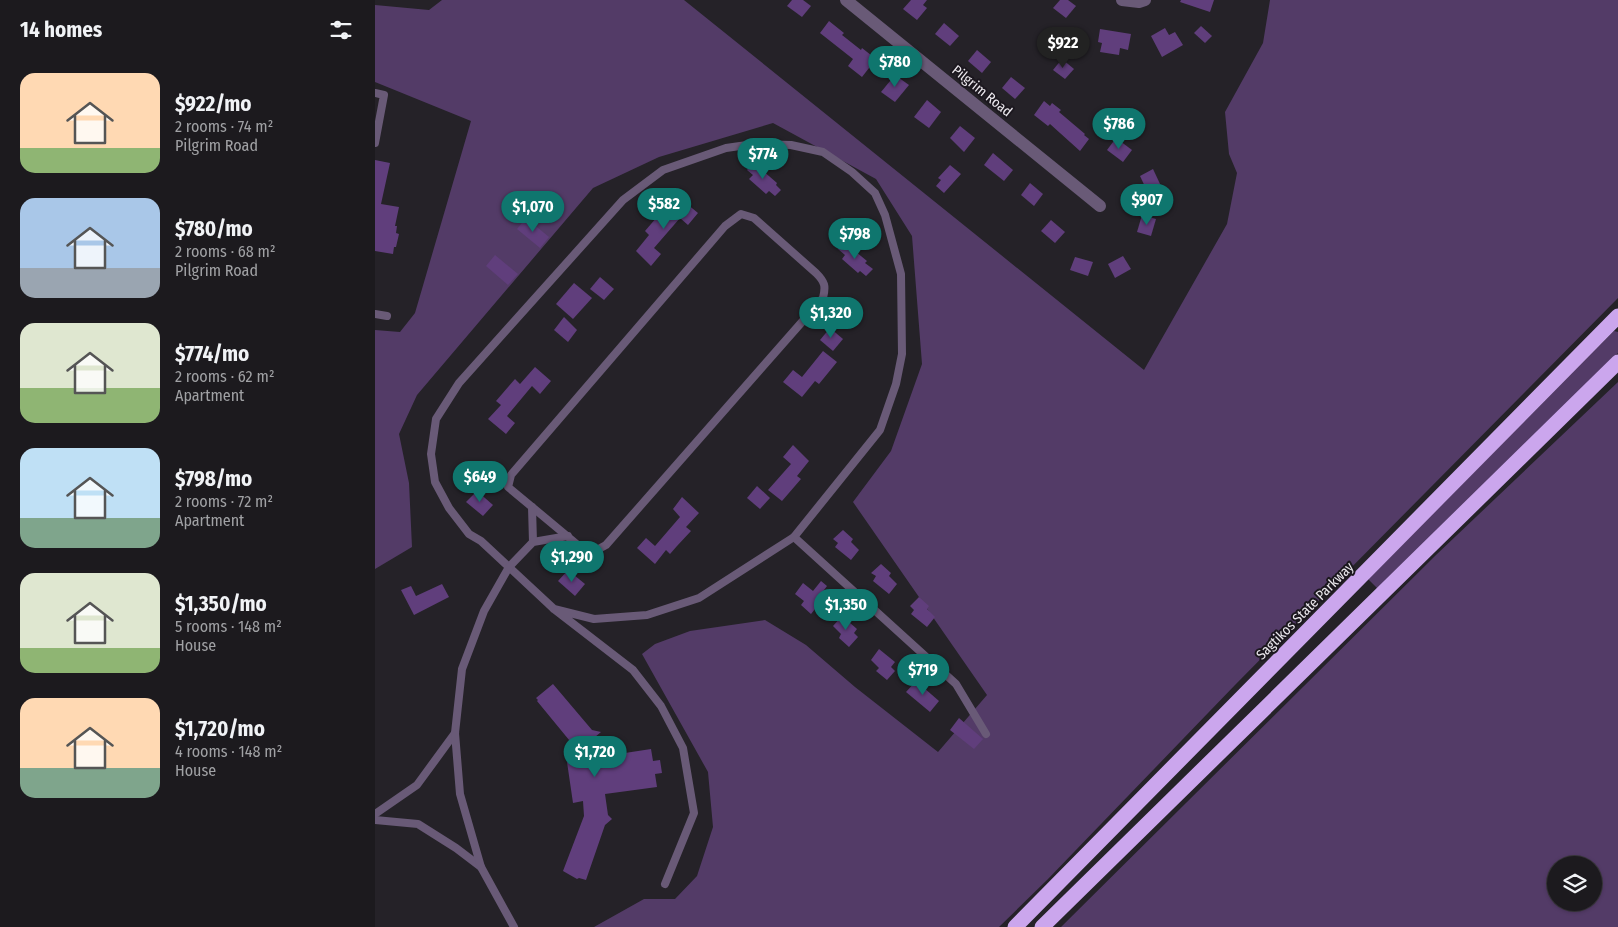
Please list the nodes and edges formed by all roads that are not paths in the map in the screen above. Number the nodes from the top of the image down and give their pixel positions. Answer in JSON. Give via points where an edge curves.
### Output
{"nodes":[{"id":1,"x":846,"y":0,"type":"edge"},
{"id":2,"x":1122,"y":0,"type":"edge"},
{"id":3,"x":1142,"y":1,"type":"edge"},
{"id":4,"x":375,"y":93,"type":"edge"},
{"id":5,"x":375,"y":143,"type":"edge"},
{"id":6,"x":1099,"y":206,"type":"dead end"},
{"id":7,"x":375,"y":314,"type":"edge"},
{"id":8,"x":387,"y":316,"type":"dead end"},
{"id":9,"x":1618,"y":316,"type":"edge"},
{"id":10,"x":1618,"y":362,"type":"edge"},
{"id":11,"x":532,"y":508,"type":"junction"},
{"id":12,"x":568,"y":536,"type":"junction"},
{"id":13,"x":794,"y":536,"type":"junction"},
{"id":14,"x":533,"y":542,"type":"junction"},
{"id":15,"x":509,"y":567,"type":"junction"},
{"id":16,"x":554,"y":609,"type":"junction"},
{"id":17,"x":455,"y":733,"type":"junction"},
{"id":18,"x":986,"y":734,"type":"dead end"},
{"id":19,"x":375,"y":814,"type":"edge"},
{"id":20,"x":375,"y":820,"type":"edge"},
{"id":21,"x":481,"y":867,"type":"junction"},
{"id":22,"x":665,"y":884,"type":"dead end"},
{"id":23,"x":514,"y":927,"type":"edge"},
{"id":24,"x":1015,"y":927,"type":"edge"},
{"id":25,"x":1042,"y":927,"type":"edge"}],
"edges":[{"from":1,"to":6,"type":"street","name":"Pilgrim Road"},
{"from":2,"to":3,"type":"street"},
{"from":4,"to":5,"type":"lane","via":[[384,95]]},
{"from":7,"to":8,"type":"lane"},
{"from":9,"to":24,"type":"highway","name":"Sagtikos State Parkway"},
{"from":10,"to":25,"type":"highway"},
{"from":11,"to":12,"type":"lane"},
{"from":11,"to":12,"type":"lane","via":[[508,487],[511,475],[725,226],[741,214],[754,218],[823,280],[826,287],[823,298],[606,545],[595,551],[585,551]]},
{"from":11,"to":14,"type":"lane"},
{"from":12,"to":14,"type":"lane"},
{"from":13,"to":15,"type":"lane","via":[[880,430],[896,384],[902,354],[901,274],[885,215],[875,193],[852,172],[823,152],[791,145],[755,144],[726,148],[663,170],[623,200],[459,383],[436,419],[431,454],[435,482],[449,508],[469,534]]},
{"from":13,"to":16,"type":"lane","via":[[699,598],[647,615],[594,619]]},
{"from":13,"to":18,"type":"lane","via":[[956,684]]},
{"from":14,"to":15,"type":"lane"},
{"from":15,"to":16,"type":"lane"},
{"from":15,"to":17,"type":"lane","via":[[484,611],[462,668]]},
{"from":16,"to":22,"type":"lane","via":[[633,670],[661,706],[683,748],[694,813]]},
{"from":17,"to":19,"type":"lane","via":[[417,785]]},
{"from":17,"to":21,"type":"lane","via":[[460,794]]},
{"from":20,"to":21,"type":"lane","via":[[418,824]]},
{"from":21,"to":23,"type":"lane"}]}
